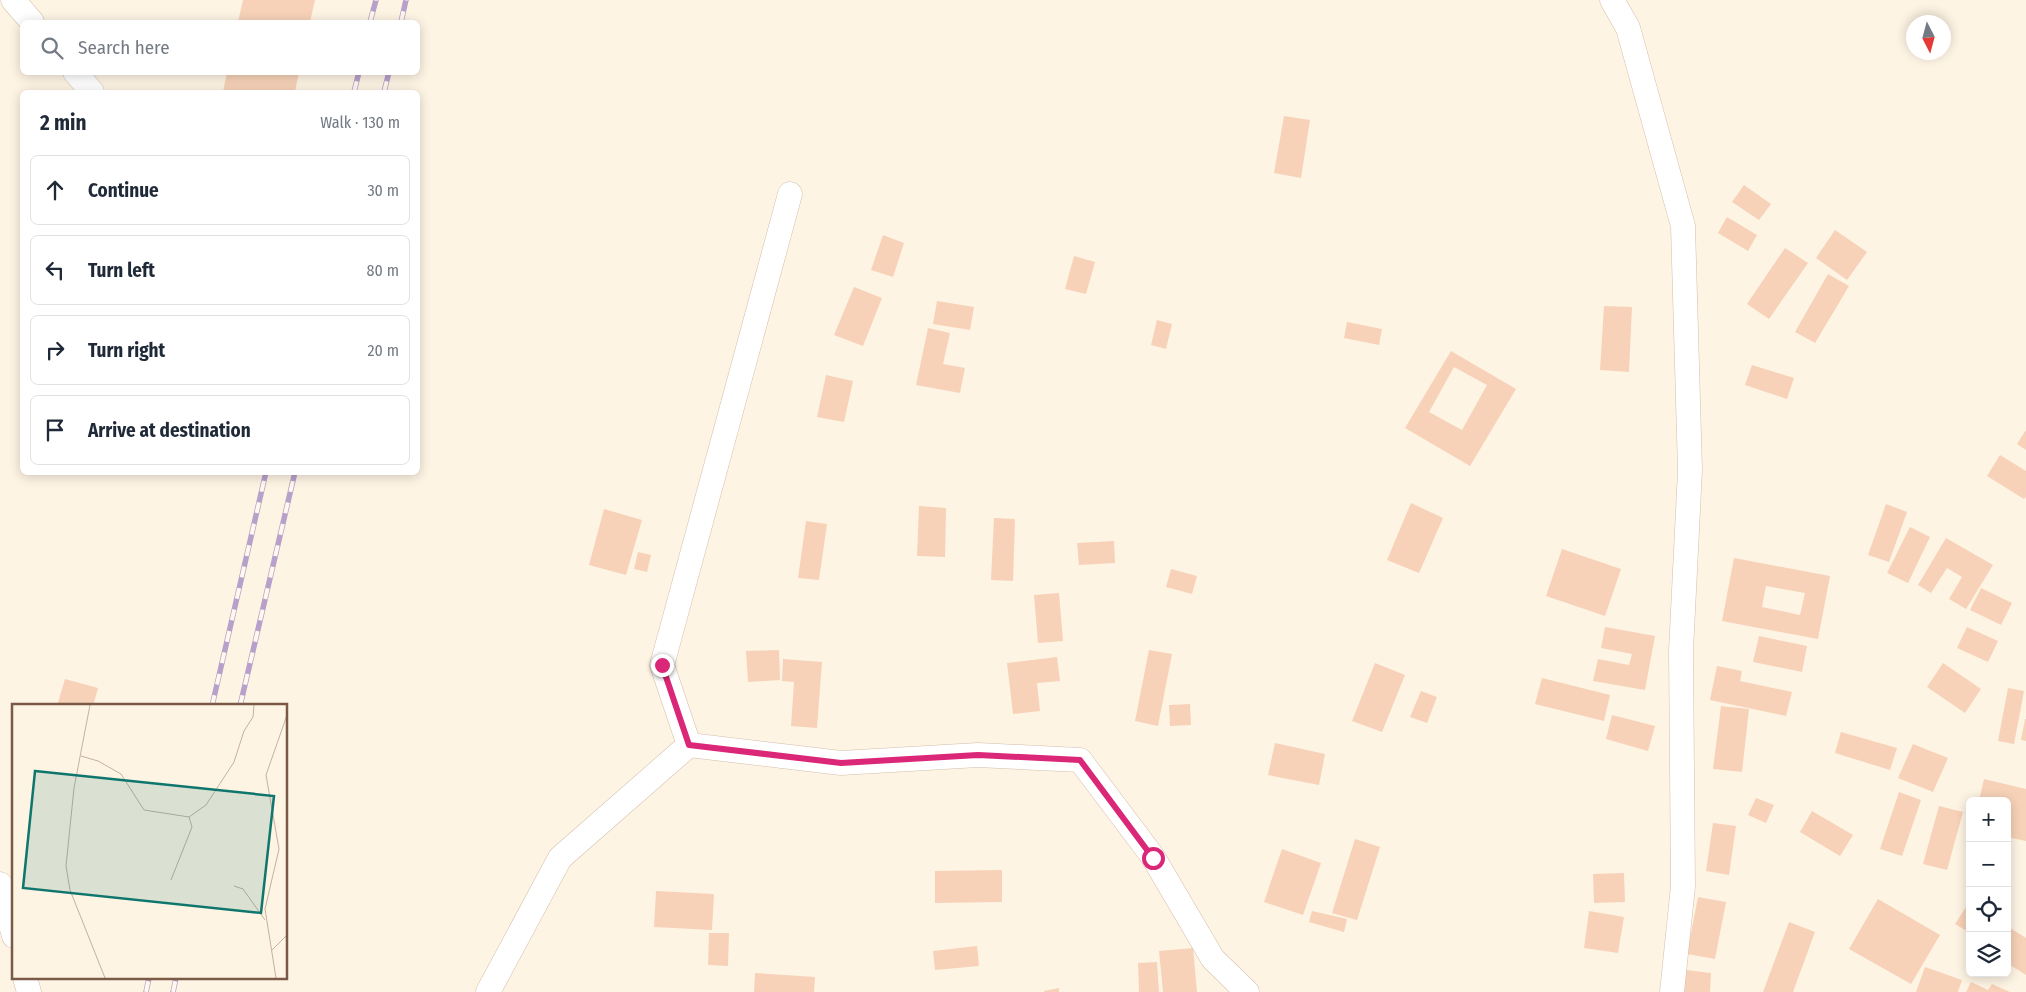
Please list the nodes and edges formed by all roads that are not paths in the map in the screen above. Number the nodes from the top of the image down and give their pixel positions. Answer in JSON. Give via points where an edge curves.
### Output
{"nodes":[{"id":1,"x":13,"y":0,"type":"edge"},
{"id":2,"x":1612,"y":0,"type":"edge"},
{"id":3,"x":30,"y":20,"type":"edge"},
{"id":4,"x":78,"y":75,"type":"edge"},
{"id":5,"x":90,"y":90,"type":"edge"},
{"id":6,"x":790,"y":194,"type":"dead end"},
{"id":7,"x":689,"y":745,"type":"junction"},
{"id":8,"x":0,"y":884,"type":"edge"},
{"id":9,"x":12,"y":929,"type":"edge"},
{"id":10,"x":488,"y":992,"type":"edge"},
{"id":11,"x":1247,"y":992,"type":"edge"},
{"id":12,"x":1672,"y":992,"type":"edge"}],
"edges":[{"from":1,"to":3,"type":"street"},
{"from":2,"to":12,"type":"street","via":[[1628,28],[1683,226],[1690,470],[1681,651],[1683,886]]},
{"from":4,"to":5,"type":"street"},
{"from":6,"to":7,"type":"street","via":[[662,665]]},
{"from":7,"to":10,"type":"street","via":[[560,858]]},
{"from":7,"to":11,"type":"street","via":[[841,763],[978,755],[1080,760],[1153,858],[1213,959]]},
{"from":8,"to":9,"type":"street"}]}
